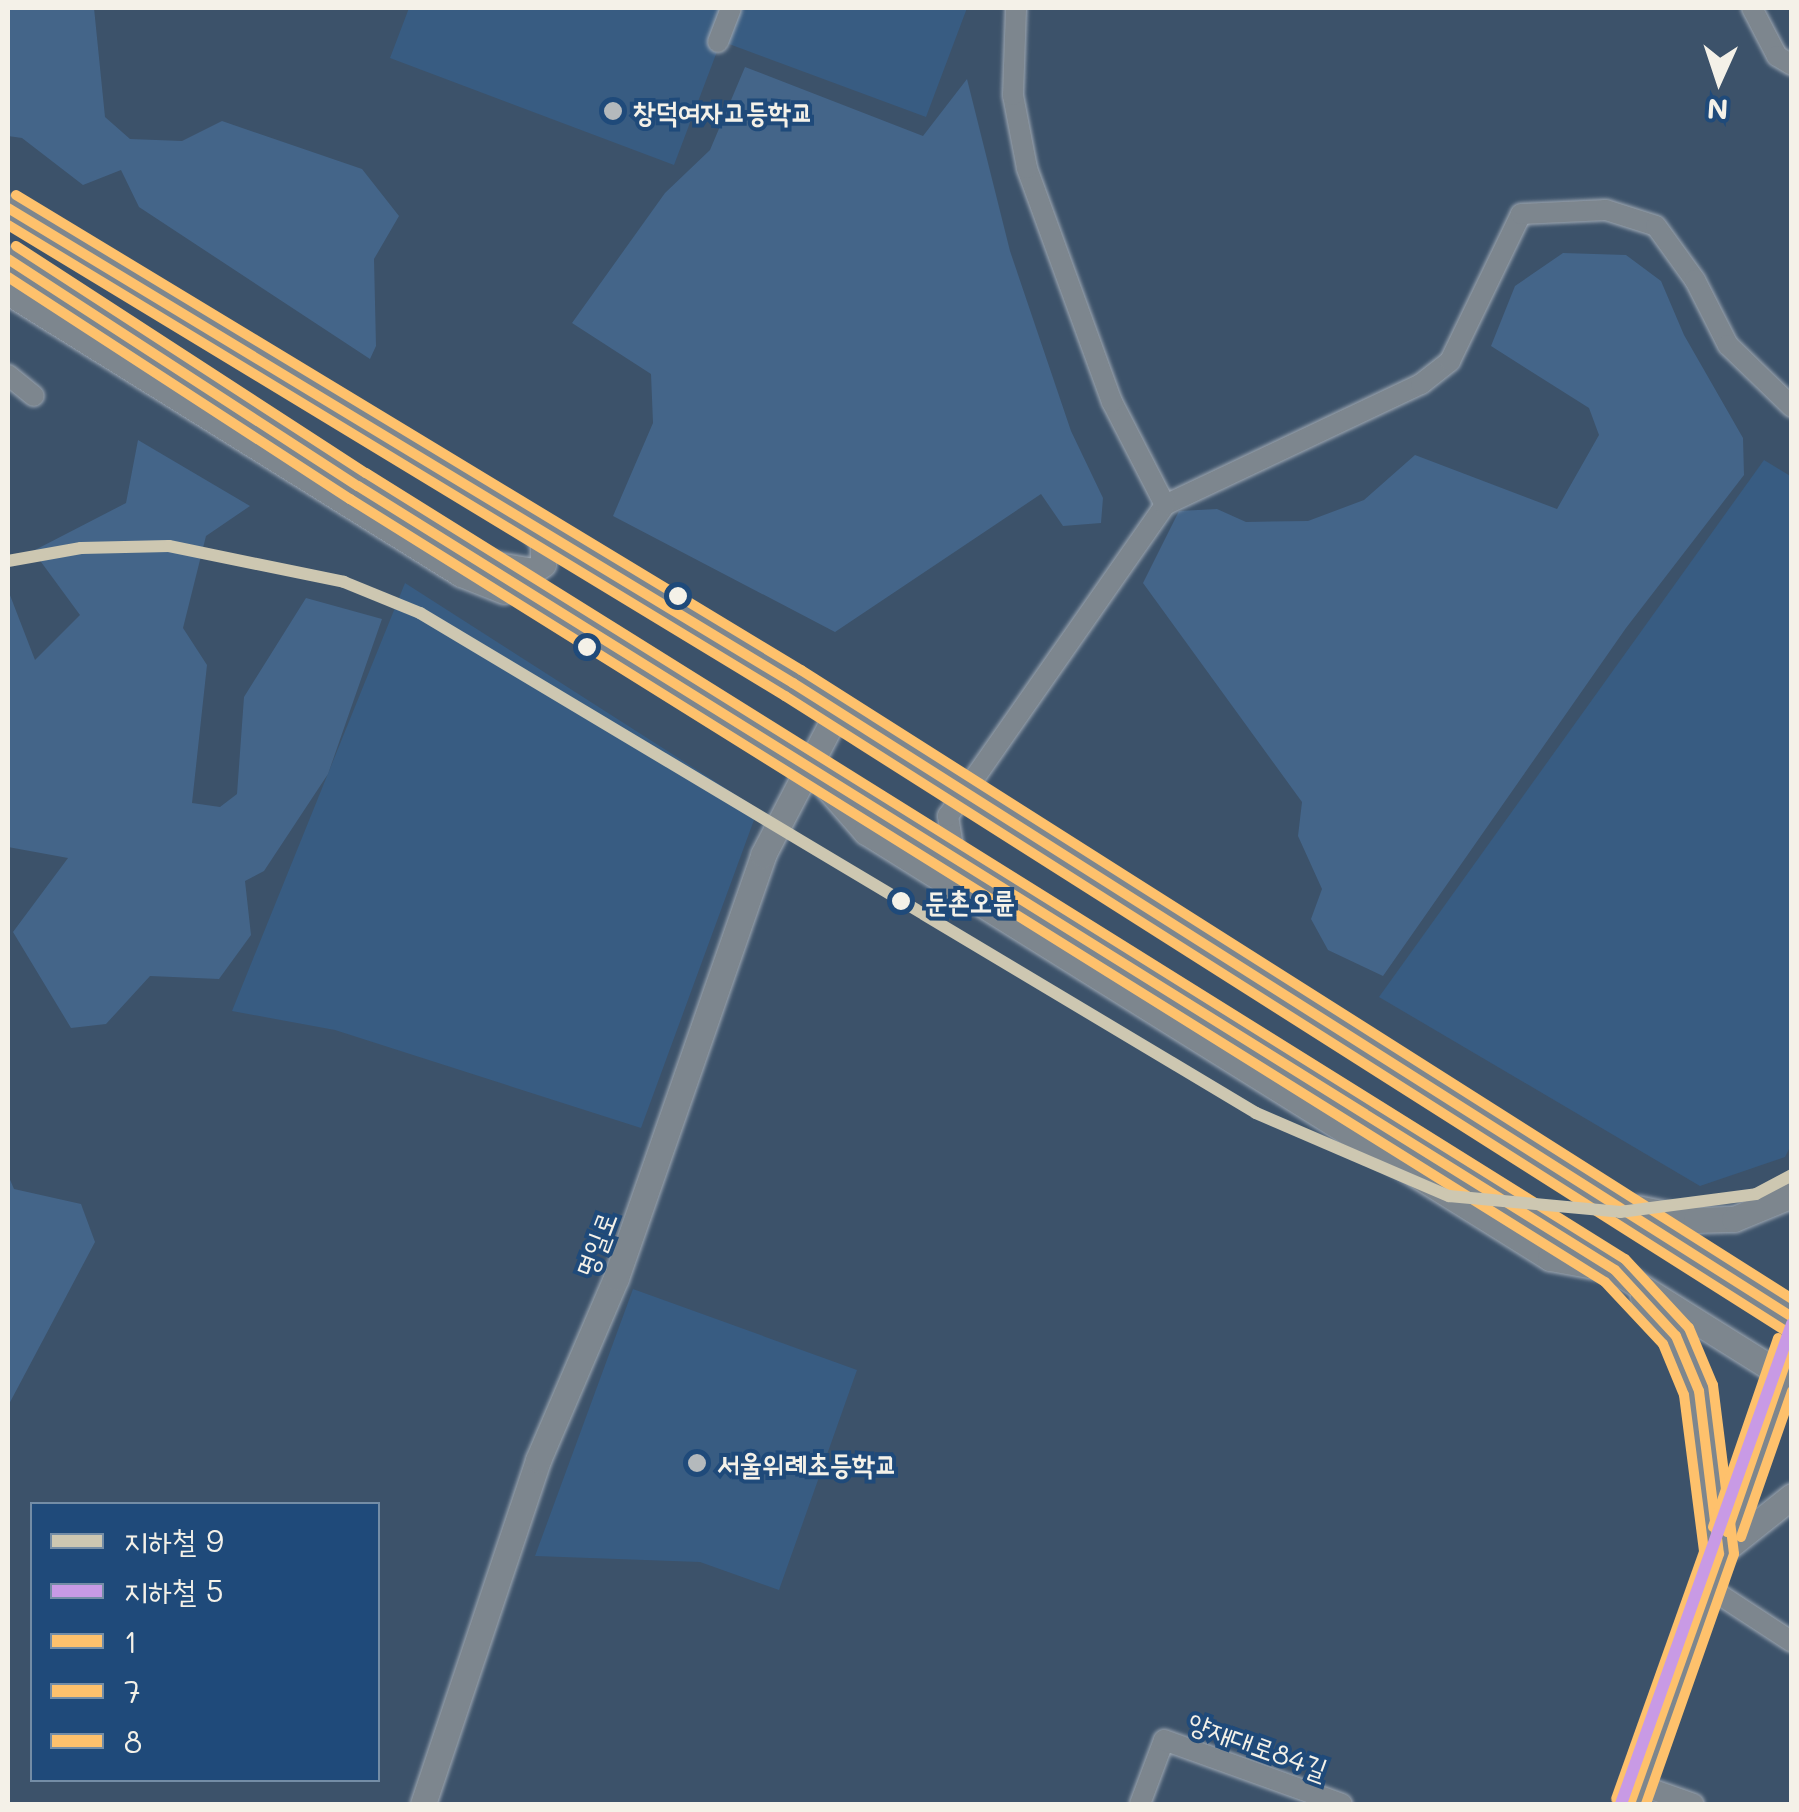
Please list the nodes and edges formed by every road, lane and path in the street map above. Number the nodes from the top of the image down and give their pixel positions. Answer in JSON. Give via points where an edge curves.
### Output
{"nodes":[{"id":1,"x":731,"y":8,"type":"edge"},
{"id":2,"x":1016,"y":8,"type":"edge"},
{"id":3,"x":1749,"y":10,"type":"edge"},
{"id":4,"x":718,"y":42,"type":"dead end"},
{"id":5,"x":1792,"y":65,"type":"edge"},
{"id":6,"x":8,"y":208,"type":"edge"},
{"id":7,"x":8,"y":259,"type":"edge"},
{"id":8,"x":8,"y":292,"type":"edge"},
{"id":9,"x":8,"y":375,"type":"edge"},
{"id":10,"x":34,"y":396,"type":"dead end"},
{"id":11,"x":1792,"y":407,"type":"edge"},
{"id":12,"x":1164,"y":505,"type":"junction"},
{"id":13,"x":528,"y":523,"type":"junction"},
{"id":14,"x":477,"y":561,"type":"junction"},
{"id":15,"x":564,"y":615,"type":"junction"},
{"id":16,"x":838,"y":712,"type":"junction"},
{"id":17,"x":808,"y":764,"type":"junction"},
{"id":18,"x":966,"y":795,"type":"junction"},
{"id":19,"x":956,"y":858,"type":"junction"},
{"id":20,"x":1792,"y":1196,"type":"edge"},
{"id":21,"x":1624,"y":1205,"type":"junction"},
{"id":22,"x":1616,"y":1270,"type":"junction"},
{"id":23,"x":1792,"y":1318,"type":"edge"},
{"id":24,"x":1792,"y":1343,"type":"edge"},
{"id":25,"x":1786,"y":1378,"type":"edge"},
{"id":26,"x":1792,"y":1496,"type":"edge"},
{"id":27,"x":1720,"y":1554,"type":"junction"},
{"id":28,"x":1708,"y":1587,"type":"junction"},
{"id":29,"x":1792,"y":1642,"type":"edge"},
{"id":30,"x":1633,"y":1794,"type":"edge"},
{"id":31,"x":423,"y":1804,"type":"edge"},
{"id":32,"x":1140,"y":1804,"type":"edge"},
{"id":33,"x":1342,"y":1804,"type":"edge"},
{"id":34,"x":1694,"y":1804,"type":"edge"}],
"edges":[{"from":1,"to":4,"type":"street"},
{"from":2,"to":12,"type":"street","via":[[1012,95],[1027,168],[1112,402]]},
{"from":3,"to":5,"type":"street","via":[[1777,56]]},
{"from":6,"to":13,"type":"main road"},
{"from":7,"to":14,"type":"main road"},
{"from":8,"to":15,"type":"main road","via":[[461,574]]},
{"from":9,"to":10,"type":"street"},
{"from":11,"to":12,"type":"street","via":[[1728,345],[1695,280],[1656,226],[1606,210],[1521,214],[1450,361],[1421,384]]},
{"from":12,"to":18,"type":"street"},
{"from":13,"to":14,"type":"main road","via":[[546,553],[533,571]]},
{"from":13,"to":16,"type":"main road"},
{"from":14,"to":15,"type":"main road"},
{"from":15,"to":17,"type":"main road"},
{"from":16,"to":17,"type":"main road","name":"명일로"},
{"from":16,"to":18,"type":"main road"},
{"from":17,"to":19,"type":"main road"},
{"from":17,"to":22,"type":"main road","via":[[866,832],[1550,1258]]},
{"from":17,"to":31,"type":"main road","name":"명일로","via":[[763,855],[616,1278],[538,1460]]},
{"from":18,"to":19,"type":"street","via":[[948,816]]},
{"from":18,"to":21,"type":"main road"},
{"from":19,"to":22,"type":"main road"},
{"from":20,"to":21,"type":"main road","via":[[1734,1219],[1696,1220]]},
{"from":21,"to":23,"type":"main road"},
{"from":22,"to":25,"type":"main road"},
{"from":22,"to":27,"type":"main road","via":[[1676,1336],[1699,1391]]},
{"from":24,"to":25,"type":"main road"},
{"from":25,"to":27,"type":"main road"},
{"from":26,"to":27,"type":"main road"},
{"from":27,"to":28,"type":"main road"},
{"from":28,"to":29,"type":"street"},
{"from":28,"to":30,"type":"main road"},
{"from":30,"to":34,"type":"street"},
{"from":32,"to":33,"type":"street","name":"양재대로84길","via":[[1164,1740]]}]}
